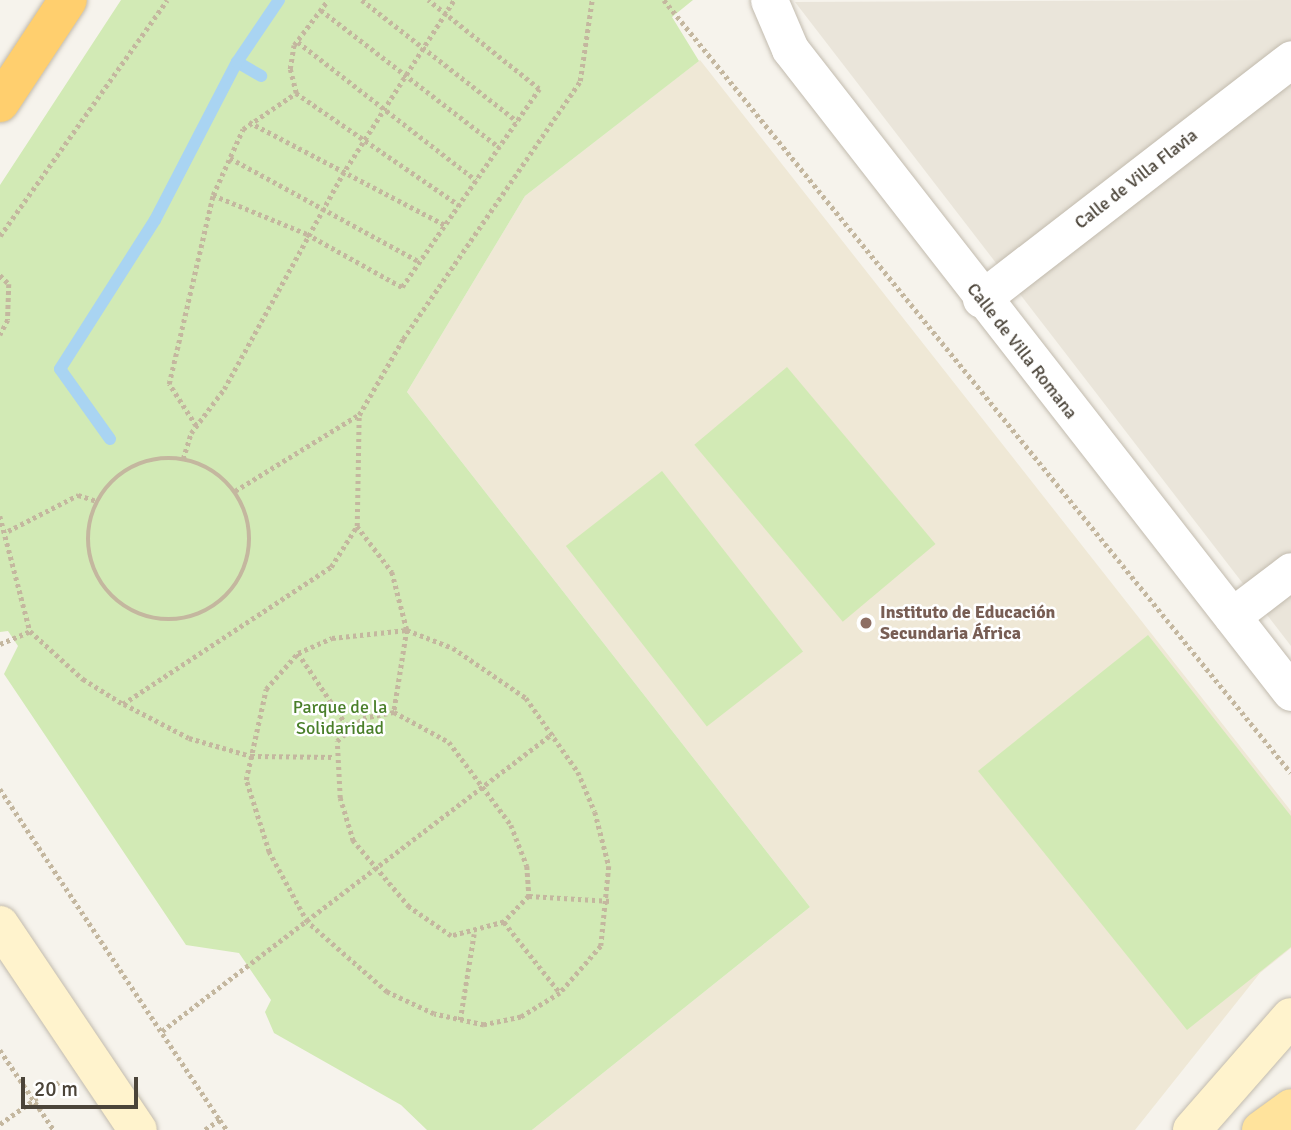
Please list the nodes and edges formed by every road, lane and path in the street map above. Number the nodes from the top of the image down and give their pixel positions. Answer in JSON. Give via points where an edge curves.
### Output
{"nodes":[{"id":1,"x":68,"y":0,"type":"edge"},
{"id":2,"x":167,"y":0,"type":"edge"},
{"id":3,"x":328,"y":0,"type":"edge"},
{"id":4,"x":362,"y":0,"type":"edge"},
{"id":5,"x":428,"y":0,"type":"edge"},
{"id":6,"x":454,"y":0,"type":"edge"},
{"id":7,"x":592,"y":0,"type":"edge"},
{"id":8,"x":664,"y":0,"type":"edge"},
{"id":9,"x":769,"y":0,"type":"edge"},
{"id":10,"x":321,"y":10,"type":"junction"},
{"id":11,"x":444,"y":13,"type":"junction"},
{"id":12,"x":298,"y":42,"type":"junction"},
{"id":13,"x":420,"y":46,"type":"junction"},
{"id":14,"x":1291,"y":59,"type":"edge"},
{"id":15,"x":402,"y":74,"type":"junction"},
{"id":16,"x":296,"y":93,"type":"junction"},
{"id":17,"x":0,"y":103,"type":"edge"},
{"id":18,"x":382,"y":107,"type":"junction"},
{"id":19,"x":517,"y":121,"type":"junction"},
{"id":20,"x":249,"y":122,"type":"junction"},
{"id":21,"x":362,"y":141,"type":"junction"},
{"id":22,"x":499,"y":147,"type":"junction"},
{"id":23,"x":230,"y":158,"type":"junction"},
{"id":24,"x":342,"y":175,"type":"junction"},
{"id":25,"x":476,"y":180,"type":"junction"},
{"id":26,"x":213,"y":195,"type":"junction"},
{"id":27,"x":459,"y":205,"type":"junction"},
{"id":28,"x":322,"y":208,"type":"junction"},
{"id":29,"x":445,"y":225,"type":"junction"},
{"id":30,"x":307,"y":234,"type":"junction"},
{"id":31,"x":0,"y":236,"type":"edge"},
{"id":32,"x":420,"y":262,"type":"junction"},
{"id":33,"x":0,"y":275,"type":"edge"},
{"id":34,"x":981,"y":299,"type":"junction"},
{"id":35,"x":0,"y":335,"type":"edge"},
{"id":36,"x":359,"y":415,"type":"junction"},
{"id":37,"x":196,"y":426,"type":"junction"},
{"id":38,"x":183,"y":459,"type":"junction"},
{"id":39,"x":235,"y":491,"type":"junction"},
{"id":40,"x":97,"y":501,"type":"junction"},
{"id":41,"x":0,"y":516,"type":"edge"},
{"id":42,"x":357,"y":526,"type":"junction"},
{"id":43,"x":8,"y":531,"type":"junction"},
{"id":44,"x":1291,"y":571,"type":"edge"},
{"id":45,"x":1232,"y":616,"type":"junction"},
{"id":46,"x":407,"y":630,"type":"junction"},
{"id":47,"x":30,"y":631,"type":"junction"},
{"id":48,"x":0,"y":645,"type":"edge"},
{"id":49,"x":298,"y":653,"type":"junction"},
{"id":50,"x":1291,"y":692,"type":"edge"},
{"id":51,"x":123,"y":704,"type":"junction"},
{"id":52,"x":394,"y":712,"type":"junction"},
{"id":53,"x":348,"y":727,"type":"junction"},
{"id":54,"x":553,"y":733,"type":"junction"},
{"id":55,"x":251,"y":756,"type":"junction"},
{"id":56,"x":335,"y":757,"type":"junction"},
{"id":57,"x":1291,"y":773,"type":"edge"},
{"id":58,"x":486,"y":786,"type":"junction"},
{"id":59,"x":0,"y":789,"type":"edge"},
{"id":60,"x":375,"y":872,"type":"junction"},
{"id":61,"x":529,"y":896,"type":"junction"},
{"id":62,"x":611,"y":901,"type":"junction"},
{"id":63,"x":307,"y":922,"type":"junction"},
{"id":64,"x":504,"y":922,"type":"junction"},
{"id":65,"x":0,"y":925,"type":"edge"},
{"id":66,"x":474,"y":934,"type":"junction"},
{"id":67,"x":560,"y":993,"type":"junction"},
{"id":68,"x":1291,"y":1017,"type":"edge"},
{"id":69,"x":460,"y":1020,"type":"junction"},
{"id":70,"x":162,"y":1031,"type":"junction"},
{"id":71,"x":0,"y":1050,"type":"edge"},
{"id":72,"x":90,"y":1060,"type":"junction"},
{"id":73,"x":34,"y":1100,"type":"junction"},
{"id":74,"x":1291,"y":1108,"type":"edge"},
{"id":75,"x":220,"y":1120,"type":"junction"},
{"id":76,"x":0,"y":1124,"type":"edge"},
{"id":77,"x":54,"y":1130,"type":"edge"},
{"id":78,"x":138,"y":1130,"type":"edge"},
{"id":79,"x":205,"y":1130,"type":"edge"},
{"id":80,"x":227,"y":1130,"type":"edge"},
{"id":81,"x":1192,"y":1130,"type":"edge"},
{"id":82,"x":1261,"y":1130,"type":"edge"}],
"edges":[{"from":1,"to":17,"type":"highway"},
{"from":2,"to":31,"type":"path"},
{"from":3,"to":10,"type":"path"},
{"from":4,"to":13,"type":"path"},
{"from":5,"to":11,"type":"path"},
{"from":6,"to":11,"type":"path"},
{"from":7,"to":36,"type":"path","via":[[580,81],[403,339]]},
{"from":8,"to":57,"type":"path"},
{"from":9,"to":34,"type":"street","name":"Calle de Villa Romana","via":[[790,48]]},
{"from":10,"to":12,"type":"path"},
{"from":10,"to":15,"type":"path"},
{"from":11,"to":13,"type":"path"},
{"from":11,"to":19,"type":"path","via":[[539,89]]},
{"from":12,"to":16,"type":"path","via":[[290,69]]},
{"from":12,"to":18,"type":"path"},
{"from":13,"to":15,"type":"path"},
{"from":13,"to":19,"type":"path"},
{"from":14,"to":34,"type":"street","name":"Calle de Villa Flavia"},
{"from":15,"to":18,"type":"path"},
{"from":15,"to":22,"type":"path"},
{"from":16,"to":20,"type":"path"},
{"from":16,"to":21,"type":"path"},
{"from":18,"to":21,"type":"path"},
{"from":18,"to":25,"type":"path"},
{"from":19,"to":22,"type":"path"},
{"from":20,"to":23,"type":"path"},
{"from":20,"to":24,"type":"path"},
{"from":21,"to":24,"type":"path"},
{"from":21,"to":27,"type":"path"},
{"from":22,"to":25,"type":"path"},
{"from":23,"to":26,"type":"path"},
{"from":23,"to":28,"type":"path"},
{"from":24,"to":28,"type":"path"},
{"from":24,"to":29,"type":"path"},
{"from":25,"to":27,"type":"path"},
{"from":26,"to":30,"type":"path"},
{"from":26,"to":37,"type":"path","via":[[169,384]]},
{"from":27,"to":29,"type":"path"},
{"from":28,"to":30,"type":"path"},
{"from":28,"to":32,"type":"path"},
{"from":29,"to":32,"type":"path"},
{"from":30,"to":32,"type":"path","via":[[402,287]]},
{"from":30,"to":37,"type":"path","via":[[224,389]]},
{"from":33,"to":35,"type":"path","via":[[9,284],[8,320]]},
{"from":34,"to":45,"type":"street","name":"Calle de Villa Romana"},
{"from":36,"to":39,"type":"path"},
{"from":36,"to":42,"type":"path"},
{"from":37,"to":38,"type":"path"},
{"from":38,"to":39,"type":"path","via":[[212,470]]},
{"from":38,"to":40,"type":"path","via":[[129,468]]},
{"from":39,"to":40,"type":"path","via":[[249,528],[246,567],[230,593],[208,611],[167,621],[138,615],[113,599],[93,571],[86,540]]},
{"from":40,"to":43,"type":"path","via":[[78,495]]},
{"from":41,"to":43,"type":"path"},
{"from":42,"to":46,"type":"path","via":[[392,572]]},
{"from":42,"to":51,"type":"path","via":[[331,567]]},
{"from":43,"to":47,"type":"path","via":[[12,579]]},
{"from":44,"to":45,"type":"street"},
{"from":45,"to":50,"type":"street","name":"Calle de Villa Romana"},
{"from":46,"to":49,"type":"path","via":[[332,638]]},
{"from":46,"to":52,"type":"path"},
{"from":46,"to":54,"type":"path","via":[[491,671],[526,698]]},
{"from":47,"to":48,"type":"path"},
{"from":47,"to":51,"type":"path","via":[[83,679]]},
{"from":49,"to":53,"type":"path"},
{"from":49,"to":55,"type":"path","via":[[266,689]]},
{"from":51,"to":55,"type":"path","via":[[190,738]]},
{"from":52,"to":53,"type":"path"},
{"from":52,"to":58,"type":"path","via":[[449,742]]},
{"from":53,"to":56,"type":"path"},
{"from":54,"to":58,"type":"path"},
{"from":54,"to":62,"type":"path","via":[[595,812]]},
{"from":55,"to":56,"type":"path"},
{"from":55,"to":63,"type":"path","via":[[246,780],[269,852]]},
{"from":56,"to":60,"type":"path","via":[[352,841]]},
{"from":58,"to":60,"type":"path"},
{"from":58,"to":61,"type":"path","via":[[527,866]]},
{"from":59,"to":70,"type":"path"},
{"from":60,"to":63,"type":"path"},
{"from":60,"to":66,"type":"path","via":[[409,907],[452,936]]},
{"from":61,"to":62,"type":"path"},
{"from":61,"to":64,"type":"path"},
{"from":62,"to":67,"type":"path","via":[[601,946]]},
{"from":63,"to":69,"type":"path","via":[[387,992]]},
{"from":63,"to":70,"type":"path"},
{"from":64,"to":66,"type":"path"},
{"from":64,"to":67,"type":"path"},
{"from":65,"to":72,"type":"main road"},
{"from":66,"to":69,"type":"path"},
{"from":67,"to":69,"type":"path","via":[[521,1017],[484,1025]]},
{"from":68,"to":81,"type":"main road"},
{"from":70,"to":75,"type":"path"},
{"from":71,"to":73,"type":"path"},
{"from":72,"to":73,"type":"path"},
{"from":72,"to":78,"type":"main road"},
{"from":73,"to":76,"type":"path"},
{"from":73,"to":77,"type":"path"},
{"from":74,"to":82,"type":"main road"},
{"from":75,"to":79,"type":"path"},
{"from":75,"to":80,"type":"path"}]}
